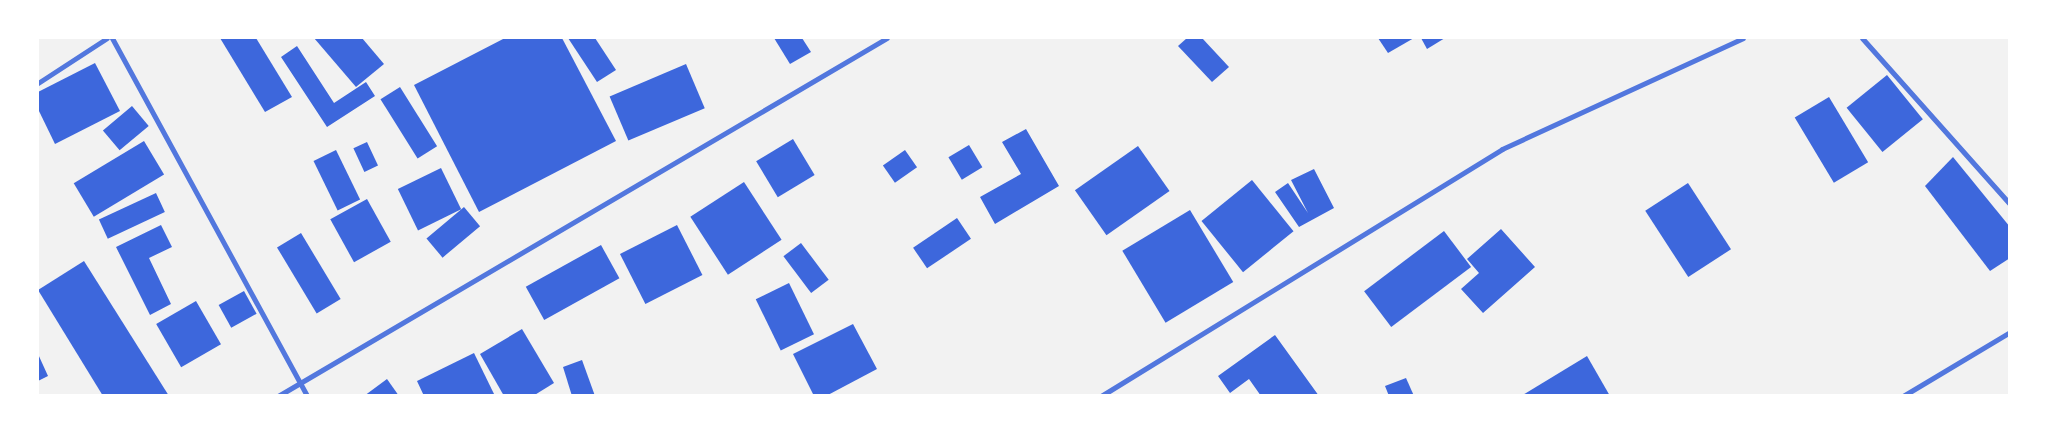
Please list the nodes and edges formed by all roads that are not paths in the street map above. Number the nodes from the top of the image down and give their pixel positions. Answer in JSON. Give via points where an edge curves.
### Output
{"nodes":[{"id":1,"x":107,"y":38,"type":"edge"},
{"id":2,"x":112,"y":38,"type":"edge"},
{"id":3,"x":888,"y":38,"type":"edge"},
{"id":4,"x":1743,"y":38,"type":"edge"},
{"id":5,"x":1862,"y":38,"type":"edge"},
{"id":6,"x":38,"y":83,"type":"edge"},
{"id":7,"x":2010,"y":204,"type":"edge"},
{"id":8,"x":2010,"y":332,"type":"edge"},
{"id":9,"x":297,"y":382,"type":"junction"},
{"id":10,"x":278,"y":396,"type":"edge"},
{"id":11,"x":307,"y":396,"type":"edge"},
{"id":12,"x":1101,"y":396,"type":"edge"},
{"id":13,"x":1903,"y":396,"type":"edge"}],
"edges":[{"from":1,"to":6,"type":"street"},
{"from":2,"to":9,"type":"street"},
{"from":3,"to":9,"type":"street"},
{"from":4,"to":12,"type":"street","via":[[1502,149]]},
{"from":5,"to":7,"type":"street"},
{"from":8,"to":13,"type":"street"},
{"from":9,"to":10,"type":"street"},
{"from":9,"to":11,"type":"street"}]}
